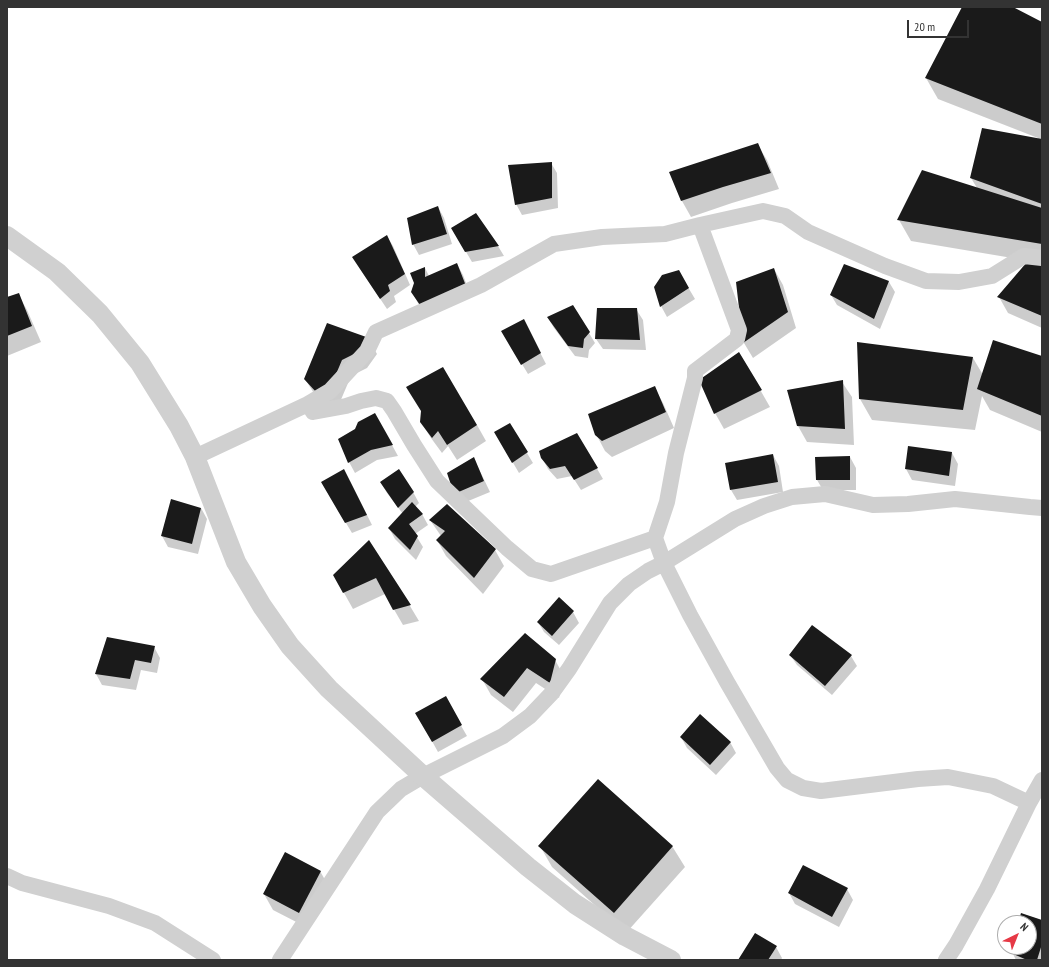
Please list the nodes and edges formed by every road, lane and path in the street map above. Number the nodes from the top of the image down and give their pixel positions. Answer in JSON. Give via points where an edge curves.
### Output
{"nodes":[{"id":1,"x":700,"y":225,"type":"junction"},
{"id":2,"x":7,"y":236,"type":"edge"},
{"id":3,"x":1042,"y":258,"type":"edge"},
{"id":4,"x":308,"y":404,"type":"junction"},
{"id":5,"x":195,"y":457,"type":"junction"},
{"id":6,"x":1042,"y":508,"type":"edge"},
{"id":7,"x":655,"y":538,"type":"junction"},
{"id":8,"x":664,"y":563,"type":"junction"},
{"id":9,"x":423,"y":776,"type":"junction"},
{"id":10,"x":1042,"y":780,"type":"edge"},
{"id":11,"x":1029,"y":803,"type":"junction"},
{"id":12,"x":7,"y":876,"type":"edge"},
{"id":13,"x":213,"y":960,"type":"edge"},
{"id":14,"x":280,"y":960,"type":"edge"},
{"id":15,"x":671,"y":960,"type":"edge"},
{"id":16,"x":946,"y":960,"type":"edge"}],
"edges":[{"from":1,"to":3,"type":"street","via":[[763,210],[785,216],[808,232],[926,281],[972,280],[992,276],[1024,256]]},
{"from":1,"to":4,"type":"street","via":[[665,234],[602,237],[554,244],[480,285],[376,332],[367,351],[330,391]]},
{"from":1,"to":7,"type":"street","via":[[739,330],[737,339],[695,371],[667,502]]},
{"from":2,"to":5,"type":"street","via":[[57,272],[100,314],[140,363],[180,426]]},
{"from":4,"to":5,"type":"street"},
{"from":4,"to":7,"type":"street","via":[[313,412],[376,398],[387,401],[437,481],[532,569],[551,574]]},
{"from":5,"to":9,"type":"street","via":[[236,562],[290,646],[329,689]]},
{"from":6,"to":8,"type":"street","via":[[955,499],[873,505],[825,494],[792,497],[735,519]]},
{"from":7,"to":8,"type":"street"},
{"from":8,"to":9,"type":"street","via":[[629,584],[610,603],[569,669],[551,694],[530,716],[503,736]]},
{"from":8,"to":11,"type":"street","via":[[727,682],[777,768],[787,780],[802,788],[821,791],[948,777],[993,786]]},
{"from":9,"to":14,"type":"street","via":[[401,790],[377,812]]},
{"from":9,"to":15,"type":"street","via":[[575,904],[625,936]]},
{"from":10,"to":11,"type":"street"},
{"from":11,"to":16,"type":"street","via":[[987,889]]},
{"from":12,"to":13,"type":"street","via":[[22,883],[109,906],[155,922]]}]}
